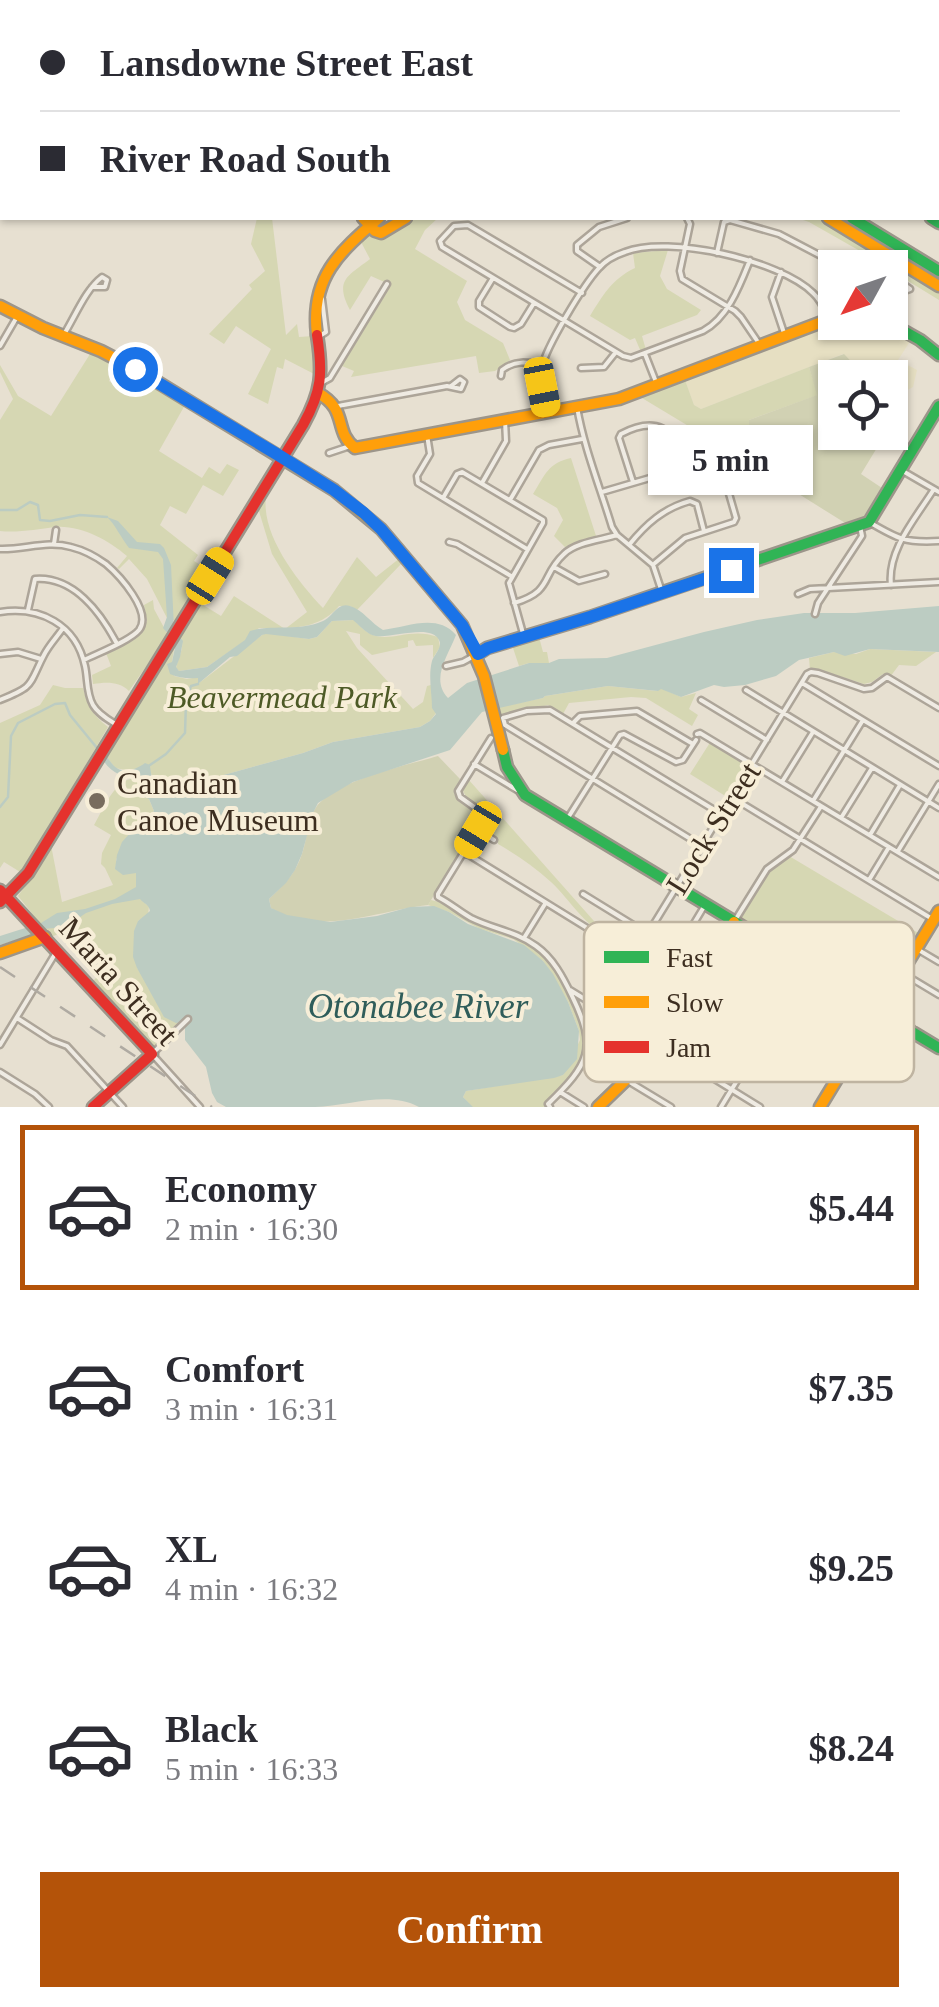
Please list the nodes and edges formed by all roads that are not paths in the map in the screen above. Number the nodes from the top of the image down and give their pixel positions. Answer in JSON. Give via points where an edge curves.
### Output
{"nodes":[{"id":1,"x":370,"y":220,"type":"edge"},
{"id":2,"x":403,"y":220,"type":"edge"},
{"id":3,"x":621,"y":220,"type":"edge"},
{"id":4,"x":688,"y":220,"type":"edge"},
{"id":5,"x":831,"y":220,"type":"edge"},
{"id":6,"x":855,"y":220,"type":"edge"},
{"id":7,"x":686,"y":249,"type":"junction"},
{"id":8,"x":717,"y":253,"type":"junction"},
{"id":9,"x":818,"y":254,"type":"edge"},
{"id":10,"x":750,"y":260,"type":"junction"},
{"id":11,"x":600,"y":267,"type":"junction"},
{"id":12,"x":939,"y":271,"type":"edge"},
{"id":13,"x":780,"y":272,"type":"junction"},
{"id":14,"x":492,"y":278,"type":"junction"},
{"id":15,"x":387,"y":284,"type":"dead end"},
{"id":16,"x":939,"y":286,"type":"edge"},
{"id":17,"x":92,"y":287,"type":"dead end"},
{"id":18,"x":582,"y":294,"type":"junction"},
{"id":19,"x":818,"y":299,"type":"edge"},
{"id":20,"x":534,"y":303,"type":"junction"},
{"id":21,"x":0,"y":308,"type":"edge"},
{"id":22,"x":728,"y":308,"type":"junction"},
{"id":23,"x":18,"y":317,"type":"junction"},
{"id":24,"x":565,"y":321,"type":"junction"},
{"id":25,"x":818,"y":323,"type":"edge"},
{"id":26,"x":908,"y":333,"type":"edge"},
{"id":27,"x":63,"y":336,"type":"junction"},
{"id":28,"x":785,"y":336,"type":"junction"},
{"id":29,"x":0,"y":346,"type":"edge"},
{"id":30,"x":760,"y":346,"type":"junction"},
{"id":31,"x":616,"y":352,"type":"junction"},
{"id":32,"x":644,"y":354,"type":"junction"},
{"id":33,"x":939,"y":356,"type":"edge"},
{"id":34,"x":542,"y":365,"type":"junction"},
{"id":35,"x":581,"y":368,"type":"dead end"},
{"id":36,"x":501,"y":376,"type":"dead end"},
{"id":37,"x":658,"y":385,"type":"junction"},
{"id":38,"x":452,"y":386,"type":"dead end"},
{"id":39,"x":319,"y":388,"type":"junction"},
{"id":40,"x":338,"y":406,"type":"junction"},
{"id":41,"x":576,"y":407,"type":"junction"},
{"id":42,"x":547,"y":412,"type":"junction"},
{"id":43,"x":937,"y":412,"type":"edge"},
{"id":44,"x":505,"y":420,"type":"junction"},
{"id":45,"x":427,"y":434,"type":"junction"},
{"id":46,"x":582,"y":438,"type":"junction"},
{"id":47,"x":350,"y":446,"type":"junction"},
{"id":48,"x":329,"y":453,"type":"dead end"},
{"id":49,"x":284,"y":458,"type":"junction"},
{"id":50,"x":721,"y":466,"type":"dead end"},
{"id":51,"x":902,"y":470,"type":"junction"},
{"id":52,"x":633,"y":482,"type":"junction"},
{"id":53,"x":482,"y":483,"type":"junction"},
{"id":54,"x":936,"y":491,"type":"edge"},
{"id":55,"x":602,"y":492,"type":"junction"},
{"id":56,"x":443,"y":498,"type":"junction"},
{"id":57,"x":510,"y":500,"type":"junction"},
{"id":58,"x":865,"y":524,"type":"junction"},
{"id":59,"x":56,"y":530,"type":"dead end"},
{"id":60,"x":704,"y":531,"type":"junction"},
{"id":61,"x":617,"y":535,"type":"junction"},
{"id":62,"x":902,"y":541,"type":"junction"},
{"id":63,"x":449,"y":542,"type":"dead end"},
{"id":64,"x":939,"y":542,"type":"edge"},
{"id":65,"x":54,"y":544,"type":"junction"},
{"id":66,"x":629,"y":545,"type":"junction"},
{"id":67,"x":0,"y":549,"type":"edge"},
{"id":68,"x":527,"y":549,"type":"junction"},
{"id":69,"x":653,"y":565,"type":"junction"},
{"id":70,"x":554,"y":568,"type":"junction"},
{"id":71,"x":605,"y":574,"type":"dead end"},
{"id":72,"x":511,"y":576,"type":"junction"},
{"id":73,"x":939,"y":582,"type":"edge"},
{"id":74,"x":890,"y":585,"type":"junction"},
{"id":75,"x":829,"y":588,"type":"junction"},
{"id":76,"x":663,"y":593,"type":"junction"},
{"id":77,"x":798,"y":594,"type":"dead end"},
{"id":78,"x":514,"y":602,"type":"junction"},
{"id":79,"x":28,"y":610,"type":"junction"},
{"id":80,"x":0,"y":612,"type":"edge"},
{"id":81,"x":815,"y":614,"type":"dead end"},
{"id":82,"x":63,"y":628,"type":"junction"},
{"id":83,"x":524,"y":637,"type":"junction"},
{"id":84,"x":117,"y":644,"type":"junction"},
{"id":85,"x":0,"y":654,"type":"edge"},
{"id":86,"x":478,"y":654,"type":"junction"},
{"id":87,"x":42,"y":659,"type":"junction"},
{"id":88,"x":84,"y":660,"type":"junction"},
{"id":89,"x":446,"y":666,"type":"dead end"},
{"id":90,"x":802,"y":683,"type":"junction"},
{"id":91,"x":746,"y":690,"type":"dead end"},
{"id":92,"x":0,"y":700,"type":"edge"},
{"id":93,"x":702,"y":700,"type":"dead end"},
{"id":94,"x":939,"y":708,"type":"edge"},
{"id":95,"x":783,"y":713,"type":"junction"},
{"id":96,"x":863,"y":720,"type":"junction"},
{"id":97,"x":573,"y":724,"type":"junction"},
{"id":98,"x":118,"y":726,"type":"junction"},
{"id":99,"x":813,"y":732,"type":"junction"},
{"id":100,"x":491,"y":738,"type":"dead end"},
{"id":101,"x":695,"y":739,"type":"junction"},
{"id":102,"x":767,"y":740,"type":"junction"},
{"id":103,"x":612,"y":747,"type":"junction"},
{"id":104,"x":844,"y":751,"type":"junction"},
{"id":105,"x":474,"y":764,"type":"junction"},
{"id":106,"x":752,"y":764,"type":"junction"},
{"id":107,"x":939,"y":766,"type":"edge"},
{"id":108,"x":872,"y":768,"type":"junction"},
{"id":109,"x":592,"y":779,"type":"junction"},
{"id":110,"x":509,"y":781,"type":"junction"},
{"id":111,"x":782,"y":782,"type":"junction"},
{"id":112,"x":939,"y":784,"type":"edge"},
{"id":113,"x":900,"y":785,"type":"junction"},
{"id":114,"x":732,"y":797,"type":"junction"},
{"id":115,"x":813,"y":801,"type":"junction"},
{"id":116,"x":928,"y":802,"type":"junction"},
{"id":117,"x":821,"y":806,"type":"junction"},
{"id":118,"x":939,"y":808,"type":"edge"},
{"id":119,"x":722,"y":814,"type":"junction"},
{"id":120,"x":841,"y":818,"type":"junction"},
{"id":121,"x":566,"y":821,"type":"junction"},
{"id":122,"x":478,"y":830,"type":"junction"},
{"id":123,"x":870,"y":834,"type":"junction"},
{"id":124,"x":494,"y":840,"type":"dead end"},
{"id":125,"x":801,"y":840,"type":"junction"},
{"id":126,"x":702,"y":846,"type":"junction"},
{"id":127,"x":889,"y":847,"type":"junction"},
{"id":128,"x":464,"y":852,"type":"junction"},
{"id":129,"x":898,"y":852,"type":"junction"},
{"id":130,"x":939,"y":877,"type":"edge"},
{"id":131,"x":869,"y":880,"type":"junction"},
{"id":132,"x":676,"y":888,"type":"junction"},
{"id":133,"x":583,"y":894,"type":"dead end"},
{"id":134,"x":2,"y":896,"type":"edge"},
{"id":135,"x":546,"y":903,"type":"junction"},
{"id":136,"x":705,"y":905,"type":"junction"},
{"id":137,"x":936,"y":916,"type":"edge"},
{"id":138,"x":626,"y":922,"type":"edge"},
{"id":139,"x":655,"y":922,"type":"edge"},
{"id":140,"x":695,"y":922,"type":"edge"},
{"id":141,"x":734,"y":922,"type":"joint"},
{"id":142,"x":584,"y":926,"type":"edge"},
{"id":143,"x":43,"y":934,"type":"junction"},
{"id":144,"x":524,"y":938,"type":"junction"},
{"id":145,"x":916,"y":948,"type":"junction"},
{"id":146,"x":57,"y":950,"type":"junction"},
{"id":147,"x":914,"y":951,"type":"edge"},
{"id":148,"x":0,"y":953,"type":"edge"},
{"id":149,"x":939,"y":962,"type":"edge"},
{"id":150,"x":914,"y":979,"type":"edge"},
{"id":151,"x":570,"y":990,"type":"junction"},
{"id":152,"x":939,"y":995,"type":"edge"},
{"id":153,"x":584,"y":999,"type":"edge"},
{"id":154,"x":17,"y":1018,"type":"junction"},
{"id":155,"x":188,"y":1019,"type":"dead end"},
{"id":156,"x":584,"y":1025,"type":"edge"},
{"id":157,"x":914,"y":1033,"type":"edge"},
{"id":158,"x":0,"y":1045,"type":"edge"},
{"id":159,"x":939,"y":1048,"type":"edge"},
{"id":160,"x":152,"y":1054,"type":"junction"},
{"id":161,"x":584,"y":1060,"type":"edge"},
{"id":162,"x":0,"y":1072,"type":"edge"},
{"id":163,"x":625,"y":1082,"type":"edge"},
{"id":164,"x":630,"y":1082,"type":"edge"},
{"id":165,"x":719,"y":1082,"type":"edge"},
{"id":166,"x":737,"y":1082,"type":"edge"},
{"id":167,"x":833,"y":1082,"type":"edge"},
{"id":168,"x":732,"y":1090,"type":"junction"},
{"id":169,"x":110,"y":1092,"type":"junction"},
{"id":170,"x":560,"y":1092,"type":"junction"},
{"id":171,"x":549,"y":1106,"type":"edge"},
{"id":172,"x":49,"y":1107,"type":"edge"},
{"id":173,"x":93,"y":1107,"type":"edge"},
{"id":174,"x":123,"y":1107,"type":"edge"},
{"id":175,"x":200,"y":1107,"type":"edge"},
{"id":176,"x":584,"y":1107,"type":"edge"},
{"id":177,"x":598,"y":1107,"type":"edge"},
{"id":178,"x":671,"y":1107,"type":"edge"},
{"id":179,"x":721,"y":1107,"type":"edge"},
{"id":180,"x":760,"y":1107,"type":"edge"},
{"id":181,"x":820,"y":1107,"type":"edge"}],
"edges":[{"from":1,"to":2,"type":"main road","via":[[382,233]]},
{"from":1,"to":39,"type":"main road","via":[[326,270],[317,296]]},
{"from":3,"to":11,"type":"street","via":[[577,244]]},
{"from":4,"to":7,"type":"street"},
{"from":5,"to":16,"type":"main road"},
{"from":6,"to":12,"type":"main road"},
{"from":7,"to":8,"type":"street"},
{"from":7,"to":11,"type":"street","via":[[634,249]]},
{"from":7,"to":22,"type":"street","via":[[682,279]]},
{"from":8,"to":9,"type":"street","via":[[730,220]]},
{"from":8,"to":10,"type":"street"},
{"from":10,"to":13,"type":"street"},
{"from":10,"to":22,"type":"street"},
{"from":11,"to":18,"type":"street"},
{"from":13,"to":19,"type":"street"},
{"from":13,"to":28,"type":"street","via":[[772,297]]},
{"from":14,"to":18,"type":"street","via":[[442,247],[448,230],[461,224],[475,228]]},
{"from":14,"to":20,"type":"street"},
{"from":14,"to":20,"type":"street","via":[[480,309],[514,328]]},
{"from":15,"to":39,"type":"street"},
{"from":17,"to":27,"type":"street"},
{"from":18,"to":24,"type":"street"},
{"from":20,"to":24,"type":"street"},
{"from":21,"to":23,"type":"main road"},
{"from":22,"to":30,"type":"street"},
{"from":22,"to":32,"type":"street","via":[[709,329]]},
{"from":23,"to":27,"type":"main road"},
{"from":23,"to":29,"type":"street"},
{"from":24,"to":31,"type":"street"},
{"from":24,"to":34,"type":"street"},
{"from":25,"to":28,"type":"main road"},
{"from":26,"to":33,"type":"main road"},
{"from":27,"to":49,"type":"main road","via":[[135,369]]},
{"from":28,"to":30,"type":"main road"},
{"from":30,"to":37,"type":"main road"},
{"from":31,"to":32,"type":"street"},
{"from":31,"to":35,"type":"street","via":[[604,367]]},
{"from":32,"to":37,"type":"street"},
{"from":34,"to":36,"type":"street","via":[[512,363]]},
{"from":34,"to":42,"type":"street"},
{"from":37,"to":41,"type":"main road"},
{"from":38,"to":40,"type":"street"},
{"from":39,"to":40,"type":"main road"},
{"from":39,"to":49,"type":"main road"},
{"from":40,"to":47,"type":"main road"},
{"from":41,"to":42,"type":"main road"},
{"from":41,"to":46,"type":"street"},
{"from":42,"to":44,"type":"main road"},
{"from":43,"to":51,"type":"main road"},
{"from":44,"to":45,"type":"main road"},
{"from":44,"to":53,"type":"street","via":[[506,442]]},
{"from":45,"to":47,"type":"main road"},
{"from":45,"to":56,"type":"street","via":[[430,454],[416,480]]},
{"from":46,"to":55,"type":"street"},
{"from":46,"to":57,"type":"street","via":[[540,450]]},
{"from":47,"to":48,"type":"street"},
{"from":49,"to":86,"type":"main road","via":[[370,519],[462,625]]},
{"from":49,"to":98,"type":"main road"},
{"from":50,"to":60,"type":"street","via":[[736,518]]},
{"from":51,"to":54,"type":"street"},
{"from":51,"to":58,"type":"main road"},
{"from":52,"to":52,"type":"street","via":[[684,468],[676,437],[650,424],[620,434]]},
{"from":52,"to":55,"type":"street"},
{"from":53,"to":56,"type":"street","via":[[462,472]]},
{"from":53,"to":57,"type":"street"},
{"from":54,"to":62,"type":"street"},
{"from":55,"to":61,"type":"street"},
{"from":56,"to":68,"type":"street"},
{"from":57,"to":68,"type":"street","via":[[542,520]]},
{"from":58,"to":62,"type":"street"},
{"from":58,"to":75,"type":"street"},
{"from":58,"to":76,"type":"main road"},
{"from":59,"to":65,"type":"street"},
{"from":60,"to":66,"type":"street","via":[[690,500],[670,507]]},
{"from":60,"to":69,"type":"street"},
{"from":61,"to":66,"type":"street"},
{"from":61,"to":70,"type":"street","via":[[569,550]]},
{"from":62,"to":64,"type":"street"},
{"from":62,"to":74,"type":"street","via":[[890,565]]},
{"from":63,"to":72,"type":"street"},
{"from":65,"to":67,"type":"street"},
{"from":65,"to":84,"type":"street","via":[[92,555],[133,595],[142,624]]},
{"from":66,"to":69,"type":"street"},
{"from":68,"to":72,"type":"street"},
{"from":69,"to":76,"type":"street"},
{"from":70,"to":71,"type":"street","via":[[580,581]]},
{"from":70,"to":78,"type":"street","via":[[536,595]]},
{"from":72,"to":78,"type":"street"},
{"from":73,"to":74,"type":"street"},
{"from":74,"to":75,"type":"street"},
{"from":75,"to":77,"type":"street"},
{"from":75,"to":81,"type":"street"},
{"from":76,"to":83,"type":"main road"},
{"from":78,"to":83,"type":"street"},
{"from":79,"to":80,"type":"street"},
{"from":79,"to":82,"type":"street"},
{"from":79,"to":84,"type":"street","via":[[35,579],[51,580],[95,609]]},
{"from":82,"to":87,"type":"street"},
{"from":82,"to":88,"type":"street"},
{"from":83,"to":86,"type":"main road"},
{"from":84,"to":88,"type":"street"},
{"from":85,"to":87,"type":"street"},
{"from":86,"to":89,"type":"street"},
{"from":86,"to":110,"type":"main road"},
{"from":87,"to":92,"type":"street","via":[[28,686]]},
{"from":88,"to":98,"type":"street","via":[[91,703]]},
{"from":90,"to":94,"type":"street","name":"Lock Street","via":[[811,672],[864,688],[887,677]]},
{"from":90,"to":95,"type":"street","name":"Lock Street"},
{"from":90,"to":96,"type":"street"},
{"from":91,"to":95,"type":"street"},
{"from":93,"to":102,"type":"street"},
{"from":95,"to":99,"type":"street"},
{"from":95,"to":102,"type":"street","name":"Lock Street"},
{"from":96,"to":104,"type":"street"},
{"from":96,"to":107,"type":"street"},
{"from":97,"to":101,"type":"street","via":[[580,716],[637,711]]},
{"from":97,"to":103,"type":"street"},
{"from":97,"to":109,"type":"street","via":[[550,710],[503,721]]},
{"from":98,"to":134,"type":"main road","via":[[28,873]]},
{"from":99,"to":104,"type":"street"},
{"from":99,"to":111,"type":"street"},
{"from":100,"to":105,"type":"street"},
{"from":101,"to":103,"type":"street","via":[[676,762],[624,734]]},
{"from":101,"to":106,"type":"street","via":[[701,734]]},
{"from":102,"to":106,"type":"street","name":"Lock Street"},
{"from":103,"to":109,"type":"street"},
{"from":103,"to":119,"type":"street"},
{"from":104,"to":108,"type":"street"},
{"from":104,"to":115,"type":"street"},
{"from":105,"to":110,"type":"street"},
{"from":105,"to":122,"type":"street","via":[[458,794],[482,814]]},
{"from":106,"to":111,"type":"street"},
{"from":106,"to":114,"type":"street","name":"Lock Street"},
{"from":108,"to":113,"type":"street"},
{"from":108,"to":120,"type":"street"},
{"from":109,"to":121,"type":"street"},
{"from":109,"to":126,"type":"street"},
{"from":110,"to":121,"type":"main road"},
{"from":111,"to":115,"type":"street"},
{"from":112,"to":116,"type":"street"},
{"from":113,"to":116,"type":"street"},
{"from":113,"to":123,"type":"street"},
{"from":114,"to":119,"type":"street","name":"Lock Street"},
{"from":114,"to":125,"type":"street"},
{"from":115,"to":117,"type":"street"},
{"from":116,"to":118,"type":"street"},
{"from":116,"to":129,"type":"street"},
{"from":117,"to":120,"type":"street"},
{"from":117,"to":125,"type":"street"},
{"from":119,"to":126,"type":"street","name":"Lock Street"},
{"from":120,"to":123,"type":"street"},
{"from":121,"to":132,"type":"main road"},
{"from":122,"to":124,"type":"street"},
{"from":122,"to":128,"type":"street"},
{"from":123,"to":127,"type":"street"},
{"from":125,"to":131,"type":"street"},
{"from":125,"to":141,"type":"street","via":[[766,869]]},
{"from":126,"to":132,"type":"street","name":"Lock Street"},
{"from":127,"to":129,"type":"street"},
{"from":127,"to":131,"type":"street"},
{"from":128,"to":135,"type":"street"},
{"from":128,"to":144,"type":"street","via":[[438,897]]},
{"from":129,"to":130,"type":"street"},
{"from":131,"to":137,"type":"street"},
{"from":132,"to":136,"type":"main road"},
{"from":132,"to":139,"type":"street","name":"Lock Street"},
{"from":133,"to":138,"type":"street"},
{"from":134,"to":143,"type":"main road","name":"Maria Street"},
{"from":135,"to":142,"type":"street"},
{"from":135,"to":144,"type":"street"},
{"from":136,"to":140,"type":"street"},
{"from":136,"to":141,"type":"main road"},
{"from":137,"to":145,"type":"main road"},
{"from":143,"to":146,"type":"main road","name":"Maria Street"},
{"from":143,"to":148,"type":"main road"},
{"from":144,"to":151,"type":"street","via":[[552,962]]},
{"from":145,"to":147,"type":"main road"},
{"from":145,"to":149,"type":"street"},
{"from":146,"to":154,"type":"street"},
{"from":146,"to":160,"type":"main road","name":"Maria Street"},
{"from":150,"to":152,"type":"street"},
{"from":151,"to":153,"type":"street"},
{"from":151,"to":156,"type":"street"},
{"from":154,"to":158,"type":"street"},
{"from":154,"to":169,"type":"street","via":[[67,1046]]},
{"from":155,"to":160,"type":"street"},
{"from":157,"to":159,"type":"main road"},
{"from":160,"to":169,"type":"main road"},
{"from":160,"to":175,"type":"street","name":"Maria Street"},
{"from":161,"to":170,"type":"street","name":"Lock Street"},
{"from":162,"to":172,"type":"street"},
{"from":163,"to":177,"type":"main road"},
{"from":164,"to":178,"type":"street"},
{"from":165,"to":168,"type":"street"},
{"from":166,"to":168,"type":"street"},
{"from":167,"to":181,"type":"main road"},
{"from":168,"to":179,"type":"street"},
{"from":168,"to":180,"type":"street"},
{"from":169,"to":173,"type":"main road"},
{"from":169,"to":174,"type":"street"},
{"from":170,"to":171,"type":"street","name":"Lock Street"},
{"from":170,"to":176,"type":"street"}]}
